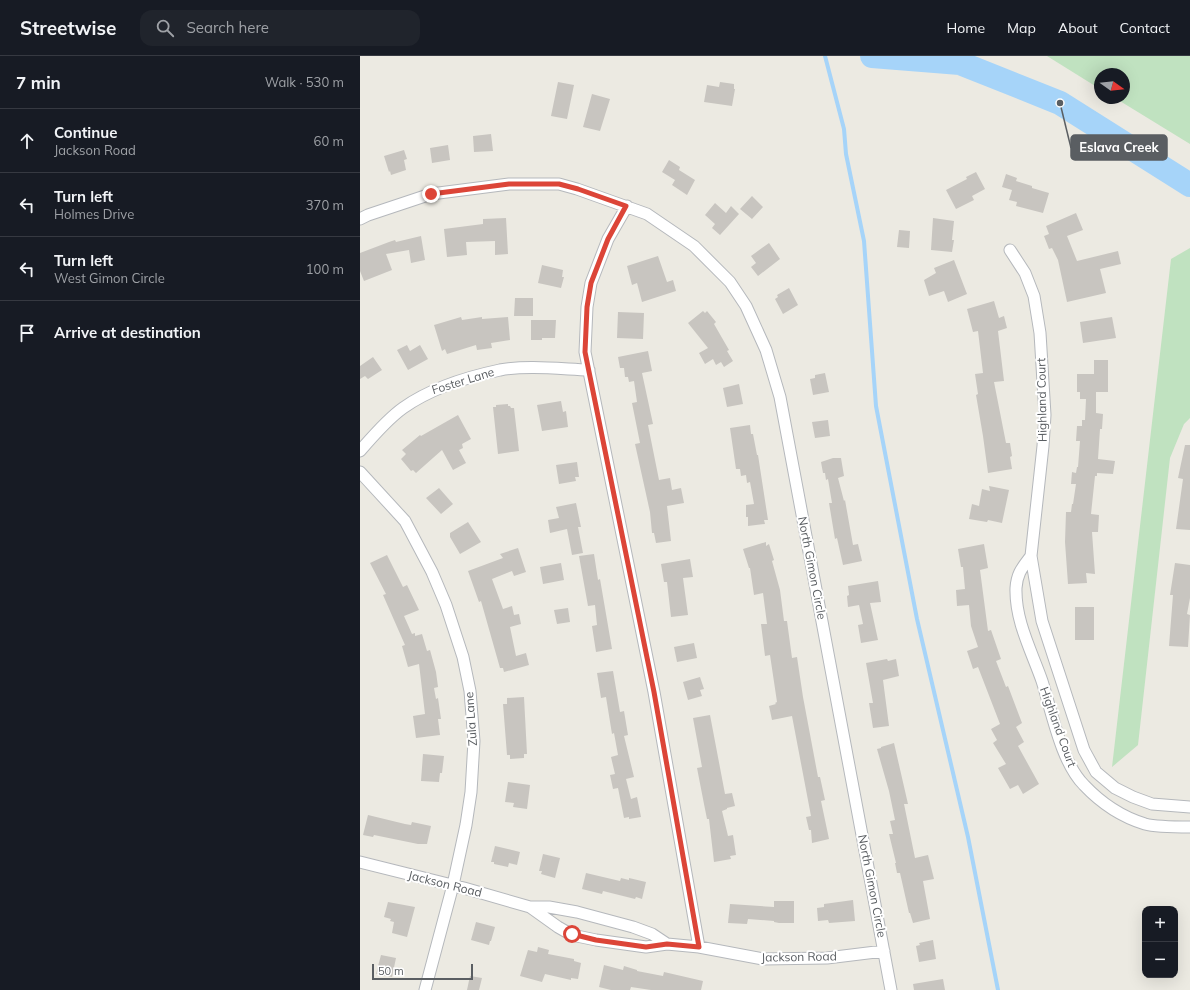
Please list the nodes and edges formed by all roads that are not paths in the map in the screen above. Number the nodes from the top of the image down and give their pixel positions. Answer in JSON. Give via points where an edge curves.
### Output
{"nodes":[{"id":1,"x":626,"y":206,"type":"junction"},
{"id":2,"x":360,"y":219,"type":"edge"},
{"id":3,"x":1010,"y":250,"type":"dead end"},
{"id":4,"x":588,"y":370,"type":"junction"},
{"id":5,"x":360,"y":451,"type":"edge"},
{"id":6,"x":360,"y":472,"type":"edge"},
{"id":7,"x":1031,"y":556,"type":"junction"},
{"id":8,"x":1190,"y":807,"type":"edge"},
{"id":9,"x":1190,"y":827,"type":"edge"},
{"id":10,"x":360,"y":862,"type":"edge"},
{"id":11,"x":453,"y":885,"type":"junction"},
{"id":12,"x":530,"y":907,"type":"junction"},
{"id":13,"x":667,"y":944,"type":"junction"},
{"id":14,"x":699,"y":947,"type":"junction"},
{"id":15,"x":884,"y":951,"type":"junction"},
{"id":16,"x":425,"y":990,"type":"edge"},
{"id":17,"x":892,"y":990,"type":"edge"}],
"edges":[{"from":1,"to":2,"type":"street","name":"North Gimon Circle","via":[[559,184],[509,184],[431,194]]},
{"from":1,"to":4,"type":"street","via":[[608,239],[591,283],[585,352]]},
{"from":1,"to":15,"type":"street","name":"North Gimon Circle","via":[[647,214],[694,246],[730,282],[746,306],[766,350],[780,397]]},
{"from":3,"to":7,"type":"street","name":"Highland Court","via":[[1025,273],[1034,296],[1040,333],[1045,415]]},
{"from":4,"to":5,"type":"street","name":"Foster Lane","via":[[501,370],[428,392],[402,408]]},
{"from":4,"to":14,"type":"street","via":[[654,692]]},
{"from":6,"to":11,"type":"street","name":"Zula Lane","via":[[405,521],[432,572],[446,606],[464,664],[470,691],[474,741],[471,792]]},
{"from":7,"to":8,"type":"street","name":"Highland Court","via":[[1042,621],[1084,750],[1096,772],[1115,788],[1133,797],[1152,804]]},
{"from":7,"to":9,"type":"street","name":"Highland Court","via":[[1017,575],[1019,617],[1069,765],[1083,785],[1129,818],[1146,824]]},
{"from":10,"to":11,"type":"street","name":"Jackson Road"},
{"from":11,"to":12,"type":"street","name":"Jackson Road"},
{"from":11,"to":16,"type":"street","name":"Zula Lane"},
{"from":12,"to":13,"type":"street","name":"Jackson Road","via":[[549,907],[577,912],[633,927],[652,934]]},
{"from":12,"to":13,"type":"street","name":"Jackson Road","via":[[572,934],[646,947]]},
{"from":13,"to":14,"type":"street","name":"Jackson Road"},
{"from":14,"to":15,"type":"street","name":"Jackson Road","via":[[763,959],[827,958]]},
{"from":15,"to":17,"type":"street","name":"North Gimon Circle"}]}
